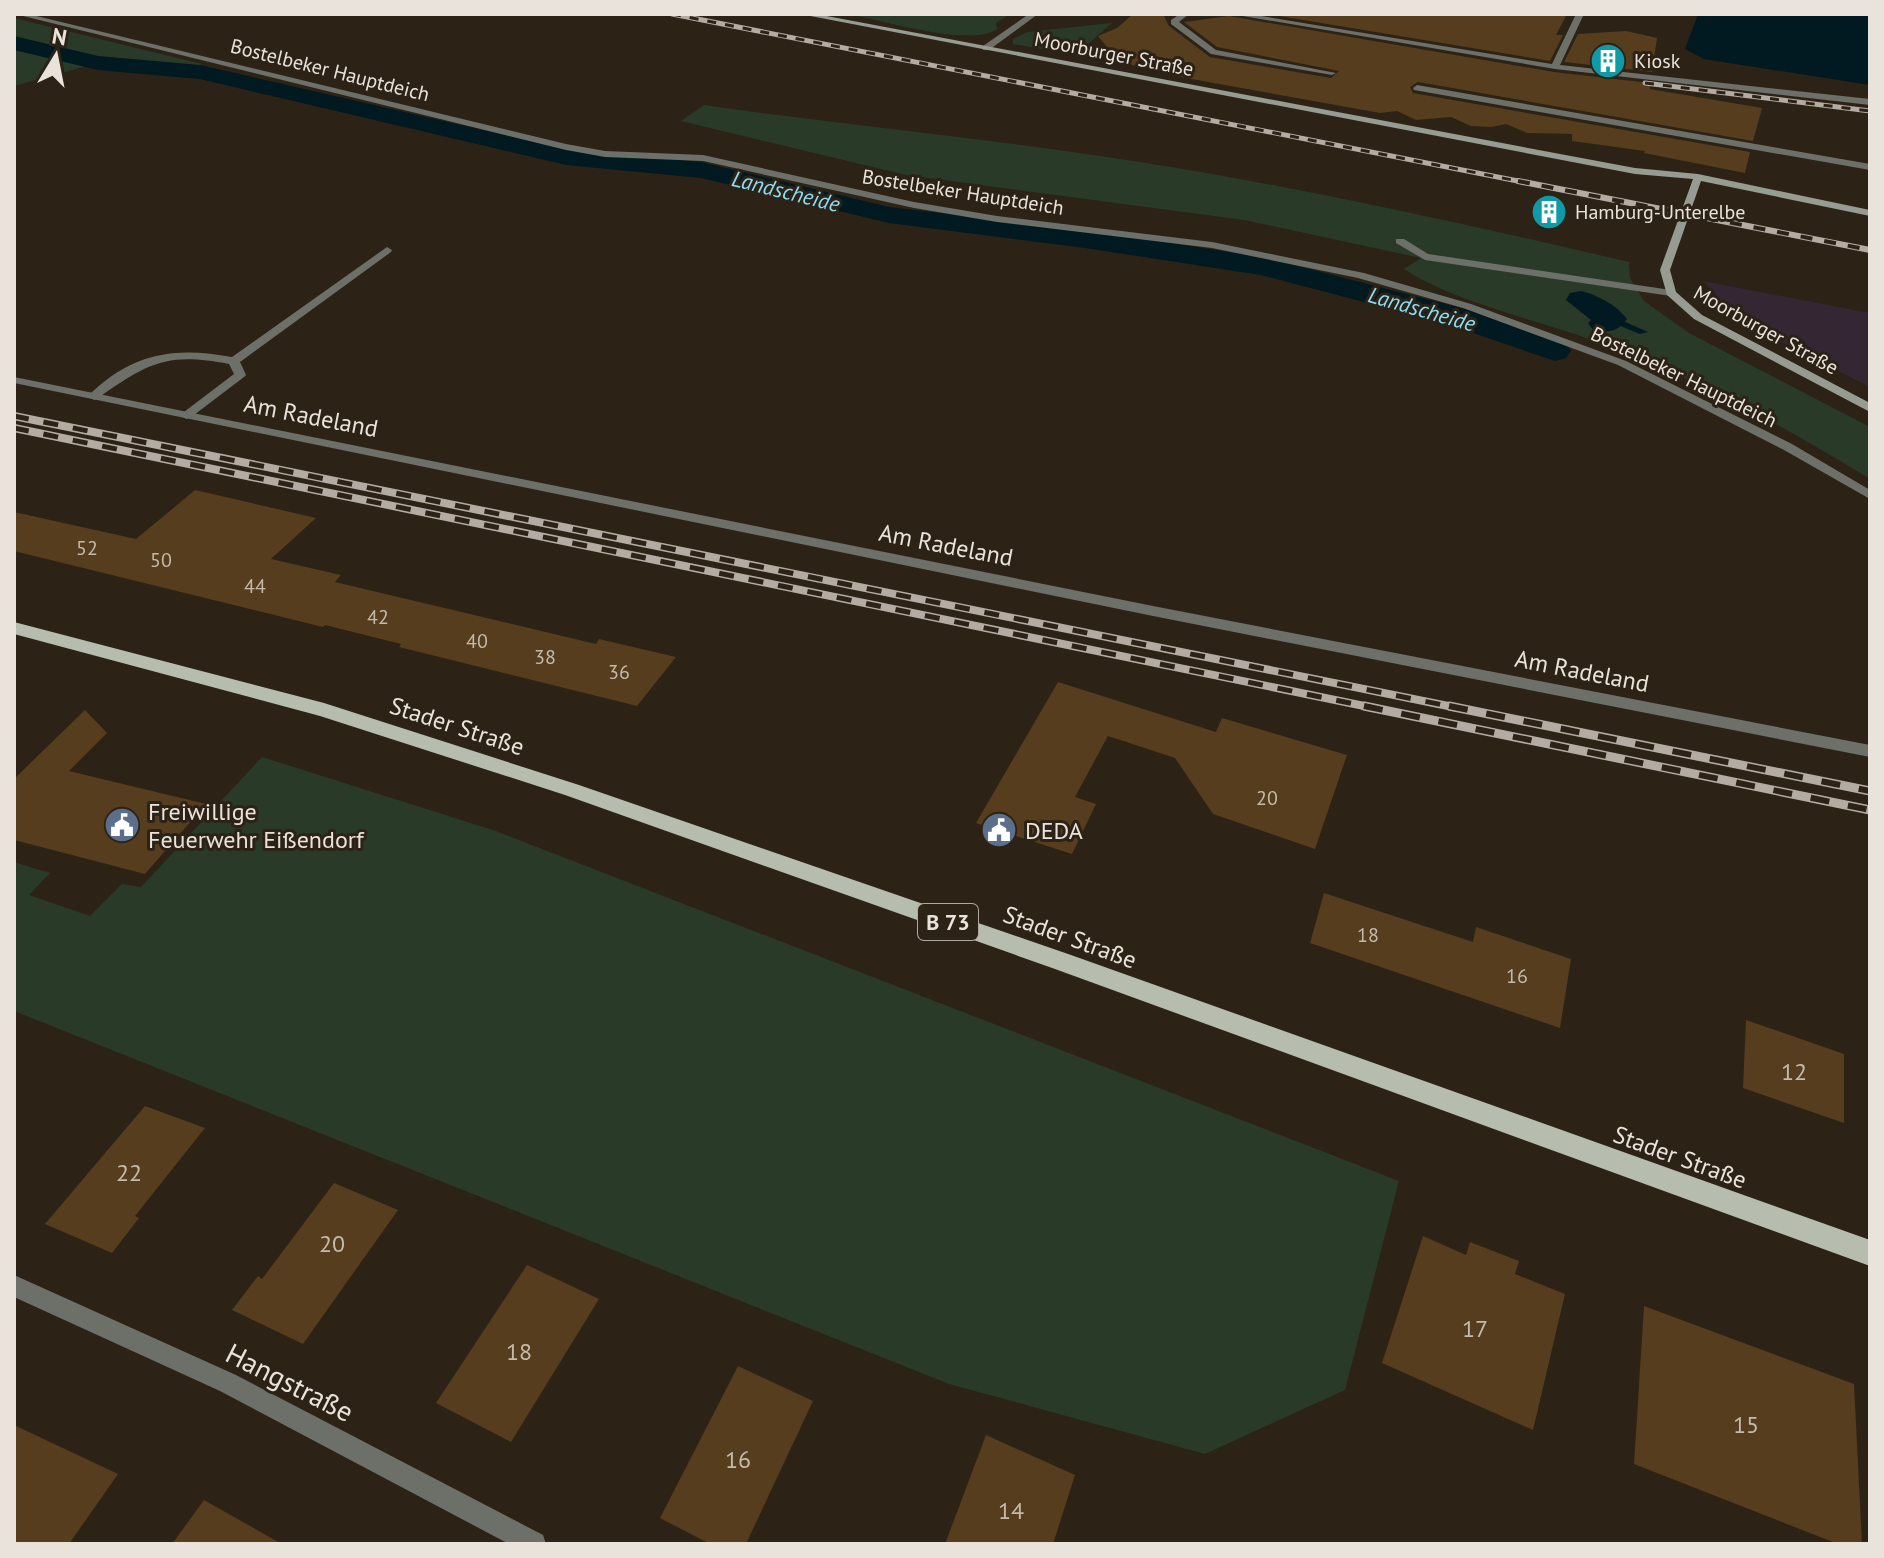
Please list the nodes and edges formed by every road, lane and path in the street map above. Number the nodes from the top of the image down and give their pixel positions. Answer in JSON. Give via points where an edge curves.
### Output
{"nodes":[{"id":1,"x":19,"y":14,"type":"edge"},
{"id":2,"x":804,"y":14,"type":"edge"},
{"id":3,"x":1034,"y":14,"type":"edge"},
{"id":4,"x":1185,"y":14,"type":"edge"},
{"id":5,"x":1235,"y":14,"type":"edge"},
{"id":6,"x":1580,"y":14,"type":"edge"},
{"id":7,"x":986,"y":48,"type":"junction"},
{"id":8,"x":1555,"y":67,"type":"junction"},
{"id":9,"x":1332,"y":73,"type":"dead end"},
{"id":10,"x":1417,"y":88,"type":"dead end"},
{"id":11,"x":1870,"y":102,"type":"edge"},
{"id":12,"x":1870,"y":167,"type":"edge"},
{"id":13,"x":1698,"y":177,"type":"junction"},
{"id":14,"x":1870,"y":213,"type":"edge"},
{"id":15,"x":1400,"y":241,"type":"dead end"},
{"id":16,"x":387,"y":250,"type":"dead end"},
{"id":17,"x":1671,"y":293,"type":"junction"},
{"id":18,"x":234,"y":361,"type":"junction"},
{"id":19,"x":14,"y":380,"type":"edge"},
{"id":20,"x":94,"y":396,"type":"junction"},
{"id":21,"x":1870,"y":408,"type":"edge"},
{"id":22,"x":186,"y":415,"type":"junction"},
{"id":23,"x":1870,"y":495,"type":"edge"},
{"id":24,"x":14,"y":628,"type":"edge"},
{"id":25,"x":1870,"y":751,"type":"edge"},
{"id":26,"x":1870,"y":1253,"type":"edge"},
{"id":27,"x":14,"y":1286,"type":"edge"},
{"id":28,"x":534,"y":1544,"type":"edge"}],
"edges":[{"from":1,"to":23,"type":"street","name":"Bostelbeker Hauptdeich","via":[[566,147],[703,158],[914,205],[1212,245],[1360,275],[1467,306],[1622,363]]},
{"from":2,"to":7,"type":"main road","name":"Moorburger Straße"},
{"from":3,"to":7,"type":"street"},
{"from":4,"to":9,"type":"street","via":[[1174,22],[1214,52]]},
{"from":5,"to":8,"type":"street"},
{"from":6,"to":8,"type":"street"},
{"from":7,"to":13,"type":"main road","name":"Moorburger Straße","via":[[1635,171]]},
{"from":8,"to":11,"type":"street"},
{"from":10,"to":12,"type":"street"},
{"from":13,"to":14,"type":"main road"},
{"from":13,"to":17,"type":"main road","name":"Moorburger Straße","via":[[1665,270]]},
{"from":15,"to":17,"type":"street","via":[[1425,257]]},
{"from":16,"to":18,"type":"street"},
{"from":17,"to":21,"type":"main road","name":"Moorburger Straße","via":[[1706,321]]},
{"from":18,"to":20,"type":"street","via":[[196,353],[155,357]]},
{"from":18,"to":22,"type":"street","via":[[240,375]]},
{"from":19,"to":20,"type":"street","name":"Am Radeland"},
{"from":20,"to":22,"type":"street","name":"Am Radeland"},
{"from":22,"to":25,"type":"street","name":"Am Radeland"},
{"from":24,"to":26,"type":"main road","name":"Stader Straße","number":"B 73","via":[[324,710],[572,790]]},
{"from":27,"to":28,"type":"street","name":"Hangstraße","via":[[228,1383]]}]}
